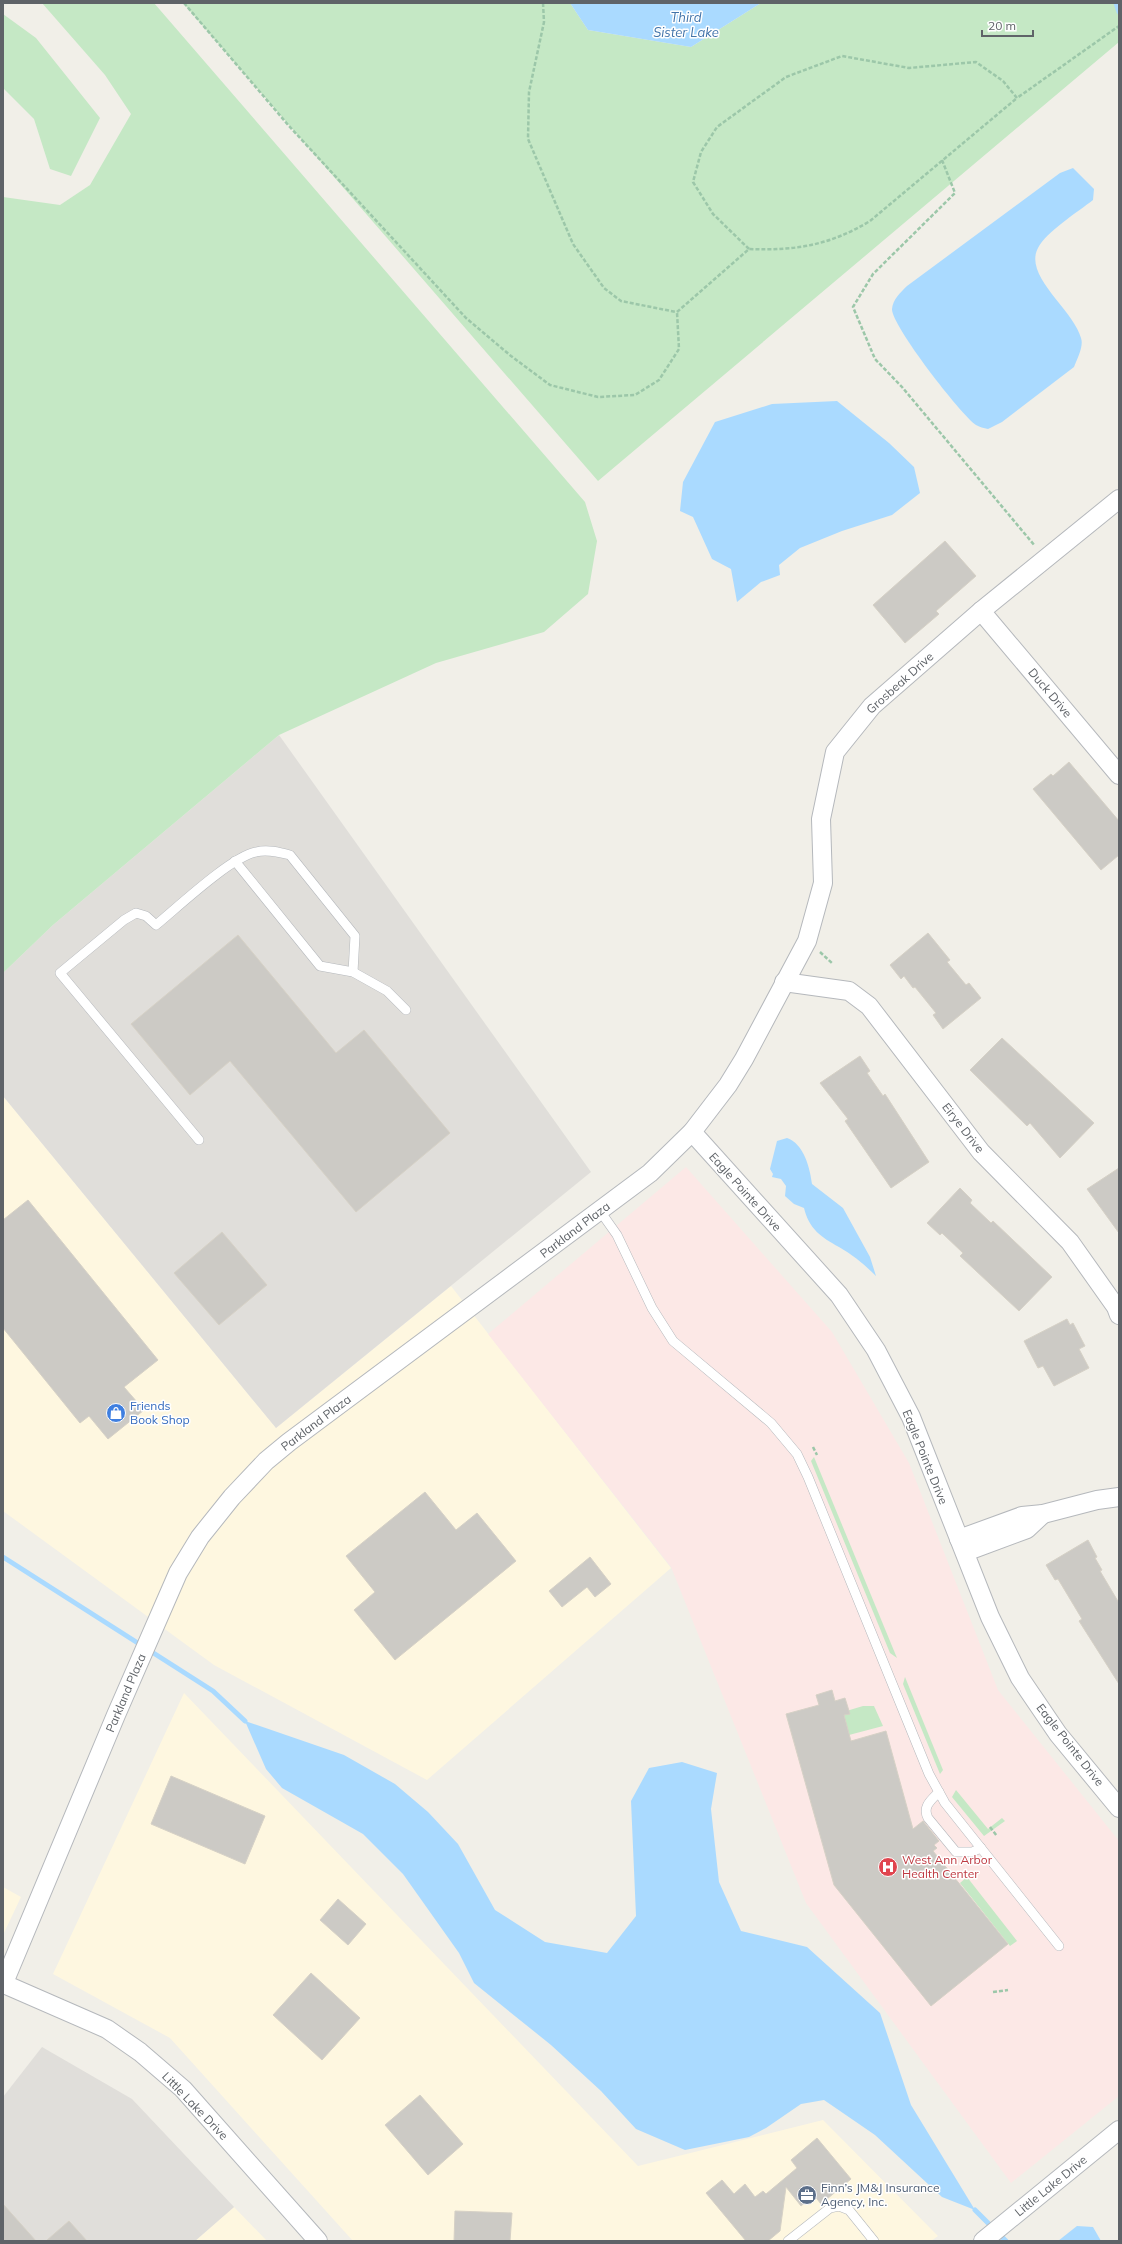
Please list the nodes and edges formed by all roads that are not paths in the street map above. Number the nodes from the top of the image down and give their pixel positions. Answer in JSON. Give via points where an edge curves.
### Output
{"nodes":[{"id":1,"x":1119,"y":499,"type":"edge"},
{"id":2,"x":981,"y":611,"type":"junction"},
{"id":3,"x":1119,"y":775,"type":"edge"},
{"id":4,"x":235,"y":861,"type":"junction"},
{"id":5,"x":353,"y":972,"type":"junction"},
{"id":6,"x":784,"y":982,"type":"junction"},
{"id":7,"x":406,"y":1010,"type":"dead end"},
{"id":8,"x":692,"y":1132,"type":"junction"},
{"id":9,"x":199,"y":1140,"type":"dead end"},
{"id":10,"x":600,"y":1211,"type":"junction"},
{"id":11,"x":1119,"y":1315,"type":"edge"},
{"id":12,"x":1119,"y":1497,"type":"edge"},
{"id":13,"x":962,"y":1546,"type":"junction"},
{"id":14,"x":939,"y":1792,"type":"junction"},
{"id":15,"x":1119,"y":1808,"type":"edge"},
{"id":16,"x":981,"y":1848,"type":"junction"},
{"id":17,"x":1059,"y":1946,"type":"dead end"},
{"id":18,"x":3,"y":1984,"type":"edge"},
{"id":19,"x":1119,"y":2130,"type":"edge"},
{"id":20,"x":318,"y":2241,"type":"edge"},
{"id":21,"x":788,"y":2241,"type":"edge"},
{"id":22,"x":874,"y":2241,"type":"edge"},
{"id":23,"x":983,"y":2241,"type":"edge"}],
"edges":[{"from":1,"to":2,"type":"street","name":"Grosbeak Drive"},
{"from":2,"to":3,"type":"street","name":"Duck Drive"},
{"from":2,"to":6,"type":"street","name":"Grosbeak Drive","via":[[872,706],[834,752],[821,819],[823,883],[807,941]]},
{"from":4,"to":5,"type":"lane","via":[[320,966]]},
{"from":4,"to":5,"type":"lane","via":[[256,852],[274,851],[290,855],[355,936]]},
{"from":4,"to":9,"type":"lane","via":[[156,925],[146,916],[136,913],[60,973]]},
{"from":5,"to":7,"type":"lane","via":[[387,991]]},
{"from":6,"to":8,"type":"street","name":"Parkland Plaza","via":[[744,1059],[728,1085]]},
{"from":6,"to":11,"type":"street","name":"Eirye Drive","via":[[849,991],[870,1006],[981,1152],[1070,1242]]},
{"from":8,"to":10,"type":"street","name":"Parkland Plaza","via":[[655,1169]]},
{"from":8,"to":13,"type":"street","name":"Eagle Pointe Drive","via":[[839,1295],[876,1350],[910,1417]]},
{"from":10,"to":14,"type":"lane","via":[[617,1235],[652,1308],[673,1341],[751,1405],[784,1437],[797,1454],[928,1774]]},
{"from":10,"to":18,"type":"street","name":"Parkland Plaza","via":[[266,1462],[232,1497],[200,1537],[178,1573],[133,1675]]},
{"from":12,"to":13,"type":"street","via":[[1043,1514],[1027,1529]]},
{"from":13,"to":15,"type":"street","name":"Eagle Pointe Drive","via":[[990,1617],[1020,1678],[1058,1734]]},
{"from":14,"to":16,"type":"lane"},
{"from":14,"to":16,"type":"lane","via":[[927,1805],[925,1813],[928,1818],[956,1852],[972,1852]]},
{"from":16,"to":17,"type":"lane"},
{"from":18,"to":20,"type":"street","name":"Little Lake Drive","via":[[107,2029],[140,2052],[183,2089]]},
{"from":19,"to":23,"type":"street","name":"Little Lake Drive"},
{"from":21,"to":22,"type":"lane","via":[[830,2208],[839,2206],[849,2210]]}]}
